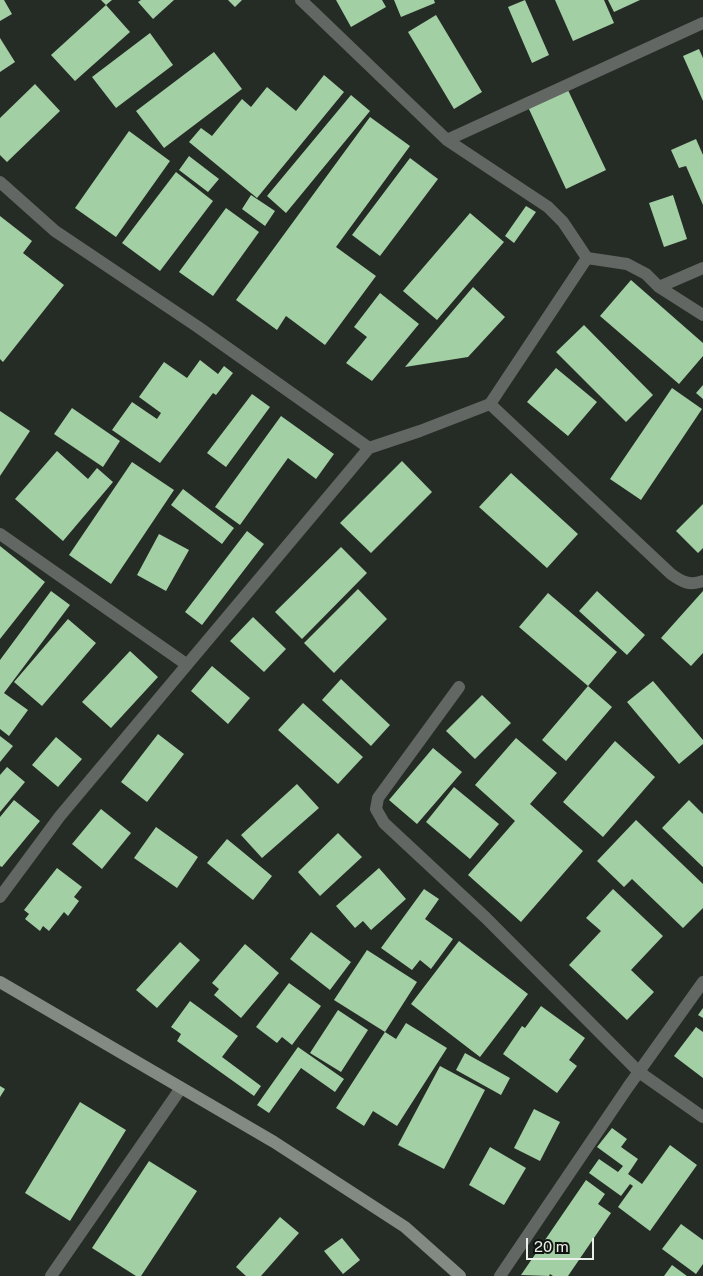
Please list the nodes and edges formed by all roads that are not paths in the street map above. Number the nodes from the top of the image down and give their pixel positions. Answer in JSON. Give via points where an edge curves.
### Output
{"nodes":[{"id":1,"x":301,"y":0,"type":"edge"},
{"id":2,"x":703,"y":23,"type":"edge"},
{"id":3,"x":447,"y":140,"type":"junction"},
{"id":4,"x":0,"y":182,"type":"edge"},
{"id":5,"x":587,"y":258,"type":"junction"},
{"id":6,"x":703,"y":268,"type":"edge"},
{"id":7,"x":659,"y":287,"type":"junction"},
{"id":8,"x":703,"y":315,"type":"edge"},
{"id":9,"x":490,"y":404,"type":"junction"},
{"id":10,"x":369,"y":448,"type":"junction"},
{"id":11,"x":0,"y":534,"type":"edge"},
{"id":12,"x":703,"y":581,"type":"edge"},
{"id":13,"x":186,"y":664,"type":"junction"},
{"id":14,"x":459,"y":687,"type":"dead end"},
{"id":15,"x":0,"y":897,"type":"edge"},
{"id":16,"x":0,"y":982,"type":"edge"},
{"id":17,"x":703,"y":982,"type":"edge"},
{"id":18,"x":639,"y":1072,"type":"junction"},
{"id":19,"x":181,"y":1088,"type":"junction"},
{"id":20,"x":703,"y":1117,"type":"edge"},
{"id":21,"x":51,"y":1276,"type":"edge"},
{"id":22,"x":460,"y":1276,"type":"edge"},
{"id":23,"x":500,"y":1276,"type":"edge"}],
"edges":[{"from":1,"to":3,"type":"street"},
{"from":2,"to":3,"type":"street"},
{"from":3,"to":5,"type":"street","via":[[548,207],[563,222]]},
{"from":4,"to":10,"type":"street","via":[[56,231]]},
{"from":5,"to":7,"type":"street","via":[[627,264],[646,274]]},
{"from":5,"to":9,"type":"street"},
{"from":6,"to":7,"type":"street"},
{"from":7,"to":8,"type":"street"},
{"from":9,"to":10,"type":"street"},
{"from":9,"to":12,"type":"street","via":[[671,574],[682,582]]},
{"from":10,"to":13,"type":"street"},
{"from":11,"to":13,"type":"street"},
{"from":13,"to":15,"type":"street","via":[[60,816]]},
{"from":14,"to":18,"type":"street","via":[[378,798],[376,810],[384,823],[486,918]]},
{"from":16,"to":19,"type":"main road"},
{"from":17,"to":18,"type":"street"},
{"from":18,"to":20,"type":"street"},
{"from":18,"to":23,"type":"street"},
{"from":19,"to":21,"type":"street"},
{"from":19,"to":22,"type":"main road","via":[[274,1142],[405,1227]]}]}
